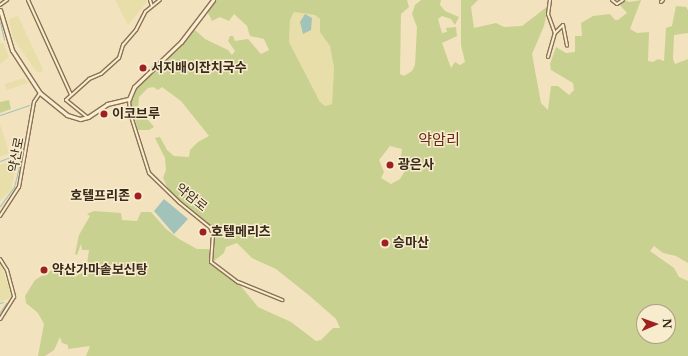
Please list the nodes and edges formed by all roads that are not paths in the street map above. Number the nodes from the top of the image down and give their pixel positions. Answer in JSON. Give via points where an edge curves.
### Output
{"nodes":[{"id":1,"x":7,"y":0,"type":"edge"},
{"id":2,"x":28,"y":0,"type":"edge"},
{"id":3,"x":150,"y":0,"type":"edge"},
{"id":4,"x":160,"y":0,"type":"edge"},
{"id":5,"x":213,"y":0,"type":"edge"},
{"id":6,"x":550,"y":0,"type":"edge"},
{"id":7,"x":612,"y":0,"type":"edge"},
{"id":8,"x":623,"y":0,"type":"edge"},
{"id":9,"x":0,"y":4,"type":"edge"},
{"id":10,"x":152,"y":6,"type":"junction"},
{"id":11,"x":0,"y":10,"type":"edge"},
{"id":12,"x":554,"y":33,"type":"junction"},
{"id":13,"x":567,"y":46,"type":"dead end"},
{"id":14,"x":548,"y":57,"type":"dead end"},
{"id":15,"x":40,"y":93,"type":"junction"},
{"id":16,"x":71,"y":95,"type":"junction"},
{"id":17,"x":129,"y":99,"type":"junction"},
{"id":18,"x":88,"y":117,"type":"junction"},
{"id":19,"x":0,"y":216,"type":"edge"},
{"id":20,"x":0,"y":259,"type":"edge"},
{"id":21,"x":282,"y":300,"type":"dead end"},
{"id":22,"x":0,"y":319,"type":"edge"}],
"edges":[{"from":1,"to":9,"type":"street"},
{"from":2,"to":16,"type":"street"},
{"from":3,"to":10,"type":"street"},
{"from":4,"to":10,"type":"street"},
{"from":5,"to":17,"type":"street","via":[[181,42],[134,87]]},
{"from":6,"to":12,"type":"street","via":[[548,14]]},
{"from":7,"to":8,"type":"street","via":[[617,4]]},
{"from":10,"to":16,"type":"street","via":[[145,12],[136,30],[123,45],[119,58]]},
{"from":11,"to":15,"type":"street","via":[[12,50]]},
{"from":12,"to":13,"type":"street","via":[[563,26]]},
{"from":12,"to":14,"type":"street"},
{"from":15,"to":18,"type":"street","via":[[71,117]]},
{"from":15,"to":19,"type":"street","name":"약산로","via":[[34,102],[20,187]]},
{"from":16,"to":18,"type":"street","via":[[66,100]]},
{"from":17,"to":18,"type":"street","via":[[107,104]]},
{"from":17,"to":21,"type":"street","name":"약암로","via":[[130,113],[149,173],[210,227],[213,234],[211,262],[238,282]]},
{"from":20,"to":22,"type":"street","via":[[7,270],[14,297]]}]}
